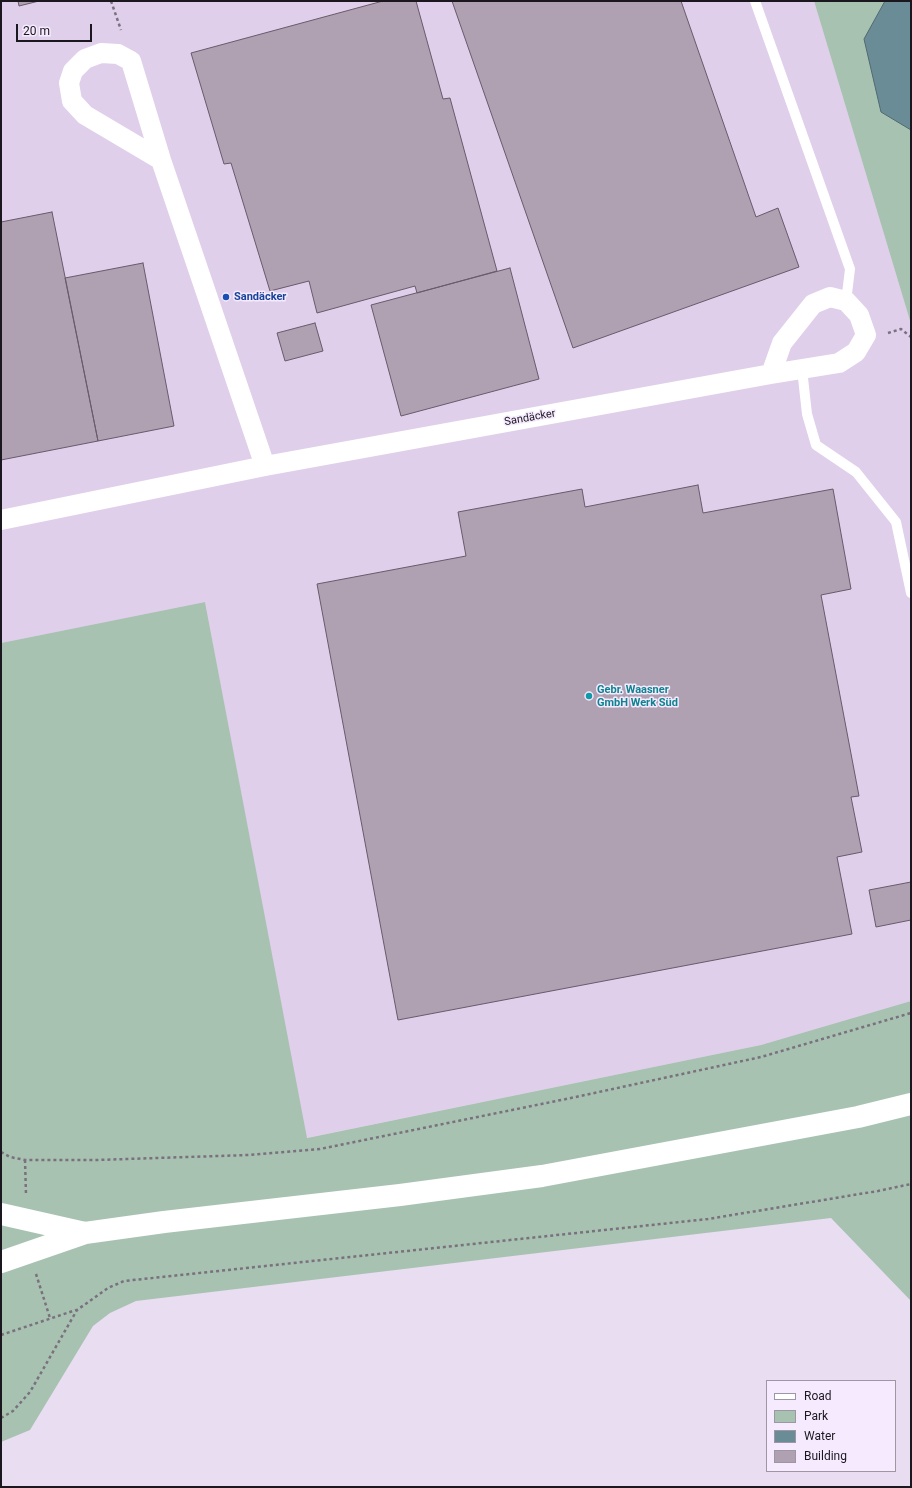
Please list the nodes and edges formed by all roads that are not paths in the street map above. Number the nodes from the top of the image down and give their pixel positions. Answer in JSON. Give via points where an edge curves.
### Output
{"nodes":[{"id":1,"x":755,"y":1,"type":"edge"},
{"id":2,"x":161,"y":160,"type":"junction"},
{"id":3,"x":846,"y":302,"type":"junction"},
{"id":4,"x":802,"y":370,"type":"junction"},
{"id":5,"x":771,"y":374,"type":"junction"},
{"id":6,"x":265,"y":466,"type":"junction"},
{"id":7,"x":1,"y":520,"type":"edge"},
{"id":8,"x":911,"y":593,"type":"edge"},
{"id":9,"x":911,"y":1104,"type":"edge"},
{"id":10,"x":1,"y":1214,"type":"edge"},
{"id":11,"x":85,"y":1233,"type":"junction"},
{"id":12,"x":1,"y":1262,"type":"edge"}],
"edges":[{"from":1,"to":3,"type":"lane","via":[[850,269]]},
{"from":2,"to":2,"type":"street","via":[[131,61],[118,54],[101,53],[85,59],[73,71],[69,83],[72,101],[85,115]]},
{"from":2,"to":6,"type":"street"},
{"from":3,"to":4,"type":"street","name":"Sandäcker","via":[[859,315],[866,335],[856,352],[839,363]]},
{"from":3,"to":5,"type":"street","via":[[830,297],[813,304],[782,343]]},
{"from":4,"to":5,"type":"street","name":"Sandäcker"},
{"from":4,"to":8,"type":"lane","via":[[807,414],[816,445],[856,472],[896,522]]},
{"from":5,"to":6,"type":"street","name":"Sandäcker"},
{"from":6,"to":7,"type":"street","name":"Sandäcker"},
{"from":9,"to":11,"type":"main road","via":[[843,1120],[542,1176],[400,1196]]},
{"from":10,"to":11,"type":"main road"},
{"from":11,"to":12,"type":"main road"}]}
